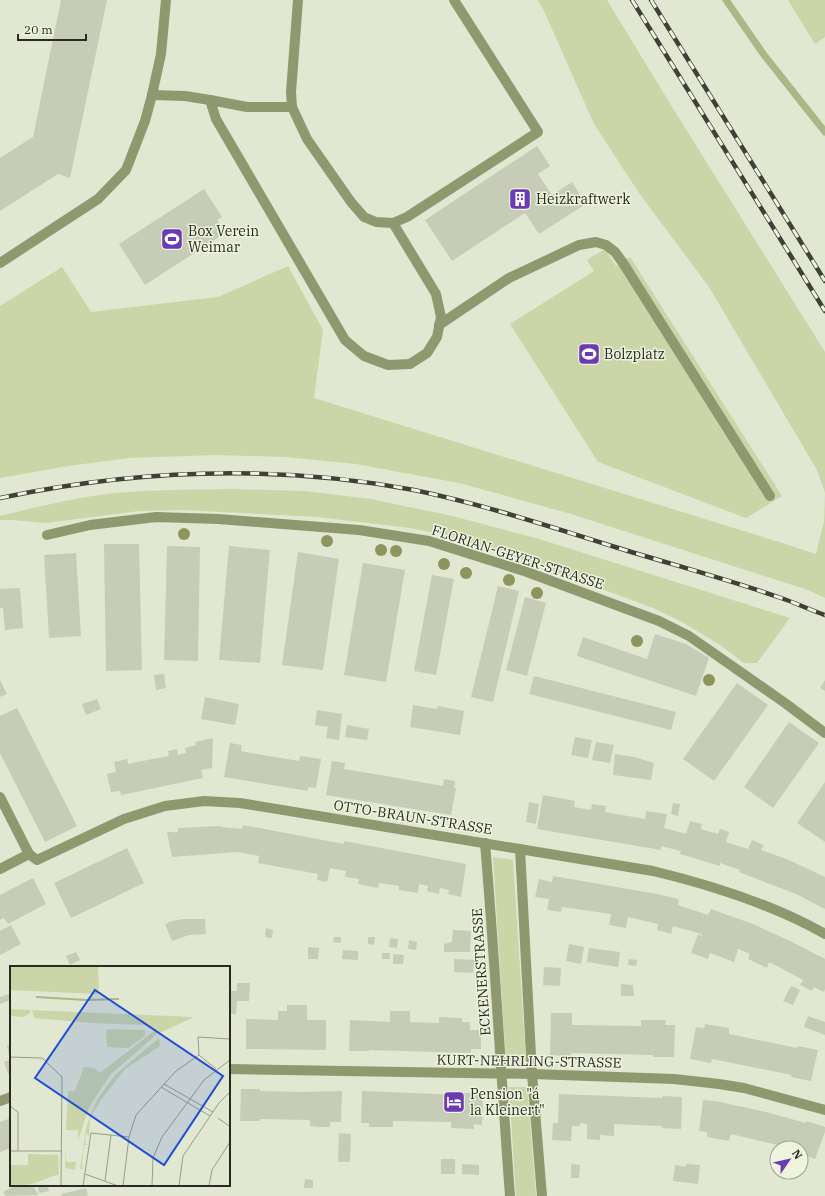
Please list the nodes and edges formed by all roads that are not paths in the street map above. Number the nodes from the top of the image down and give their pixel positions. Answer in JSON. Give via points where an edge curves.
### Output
{"nodes":[{"id":1,"x":166,"y":0,"type":"edge"},
{"id":2,"x":298,"y":0,"type":"edge"},
{"id":3,"x":454,"y":0,"type":"edge"},
{"id":4,"x":152,"y":95,"type":"junction"},
{"id":5,"x":210,"y":100,"type":"junction"},
{"id":6,"x":292,"y":107,"type":"junction"},
{"id":7,"x":393,"y":223,"type":"junction"},
{"id":8,"x":0,"y":263,"type":"edge"},
{"id":9,"x":439,"y":325,"type":"junction"},
{"id":10,"x":770,"y":496,"type":"dead end"},
{"id":11,"x":47,"y":535,"type":"dead end"},
{"id":12,"x":825,"y":733,"type":"edge"},
{"id":13,"x":0,"y":797,"type":"edge"},
{"id":14,"x":485,"y":843,"type":"junction"},
{"id":15,"x":520,"y":849,"type":"junction"},
{"id":16,"x":28,"y":854,"type":"junction"},
{"id":17,"x":0,"y":869,"type":"edge"},
{"id":18,"x":825,"y":934,"type":"edge"},
{"id":19,"x":230,"y":1069,"type":"edge"},
{"id":20,"x":501,"y":1074,"type":"junction"},
{"id":21,"x":532,"y":1074,"type":"junction"},
{"id":22,"x":10,"y":1098,"type":"edge"},
{"id":23,"x":0,"y":1101,"type":"edge"},
{"id":24,"x":825,"y":1110,"type":"edge"},
{"id":25,"x":510,"y":1196,"type":"edge"},
{"id":26,"x":542,"y":1196,"type":"edge"}],
"edges":[{"from":1,"to":4,"type":"street","via":[[161,54]]},
{"from":2,"to":6,"type":"street"},
{"from":3,"to":7,"type":"street","via":[[538,132],[407,217]]},
{"from":4,"to":5,"type":"street"},
{"from":4,"to":8,"type":"street","via":[[126,170],[98,199]]},
{"from":5,"to":6,"type":"street","via":[[247,108]]},
{"from":5,"to":9,"type":"street","via":[[216,120],[345,340],[364,356],[388,365],[410,364],[427,353],[437,337]]},
{"from":6,"to":7,"type":"street","via":[[306,139],[364,217],[376,222]]},
{"from":7,"to":9,"type":"street","via":[[436,294],[441,317]]},
{"from":9,"to":10,"type":"street","via":[[509,278],[579,245],[596,242],[606,245],[615,252],[623,264]]},
{"from":11,"to":12,"type":"street","name":"FLORIAN-GEYER-STRASSE","via":[[90,525],[156,517],[351,529],[429,541],[527,572],[660,621],[689,636],[785,702]]},
{"from":13,"to":16,"type":"street"},
{"from":14,"to":15,"type":"street","name":"OTTO-BRAUN-STRASSE"},
{"from":14,"to":16,"type":"street","name":"OTTO-BRAUN-STRASSE","via":[[240,803],[204,801],[165,806],[124,819],[37,860]]},
{"from":14,"to":20,"type":"street","name":"ECKENERSTRASSE"},
{"from":15,"to":18,"type":"street","name":"OTTO-BRAUN-STRASSE","via":[[687,879],[782,913]]},
{"from":15,"to":21,"type":"street"},
{"from":16,"to":17,"type":"street"},
{"from":19,"to":20,"type":"street","name":"KURT-NEHRLING-STRASSE"},
{"from":20,"to":21,"type":"street","name":"KURT-NEHRLING-STRASSE"},
{"from":20,"to":25,"type":"street","name":"ECKENERSTRASSE"},
{"from":21,"to":24,"type":"street","name":"KURT-NEHRLING-STRASSE","via":[[653,1078],[719,1084],[770,1094]]},
{"from":21,"to":26,"type":"street"},
{"from":22,"to":23,"type":"street"}]}
